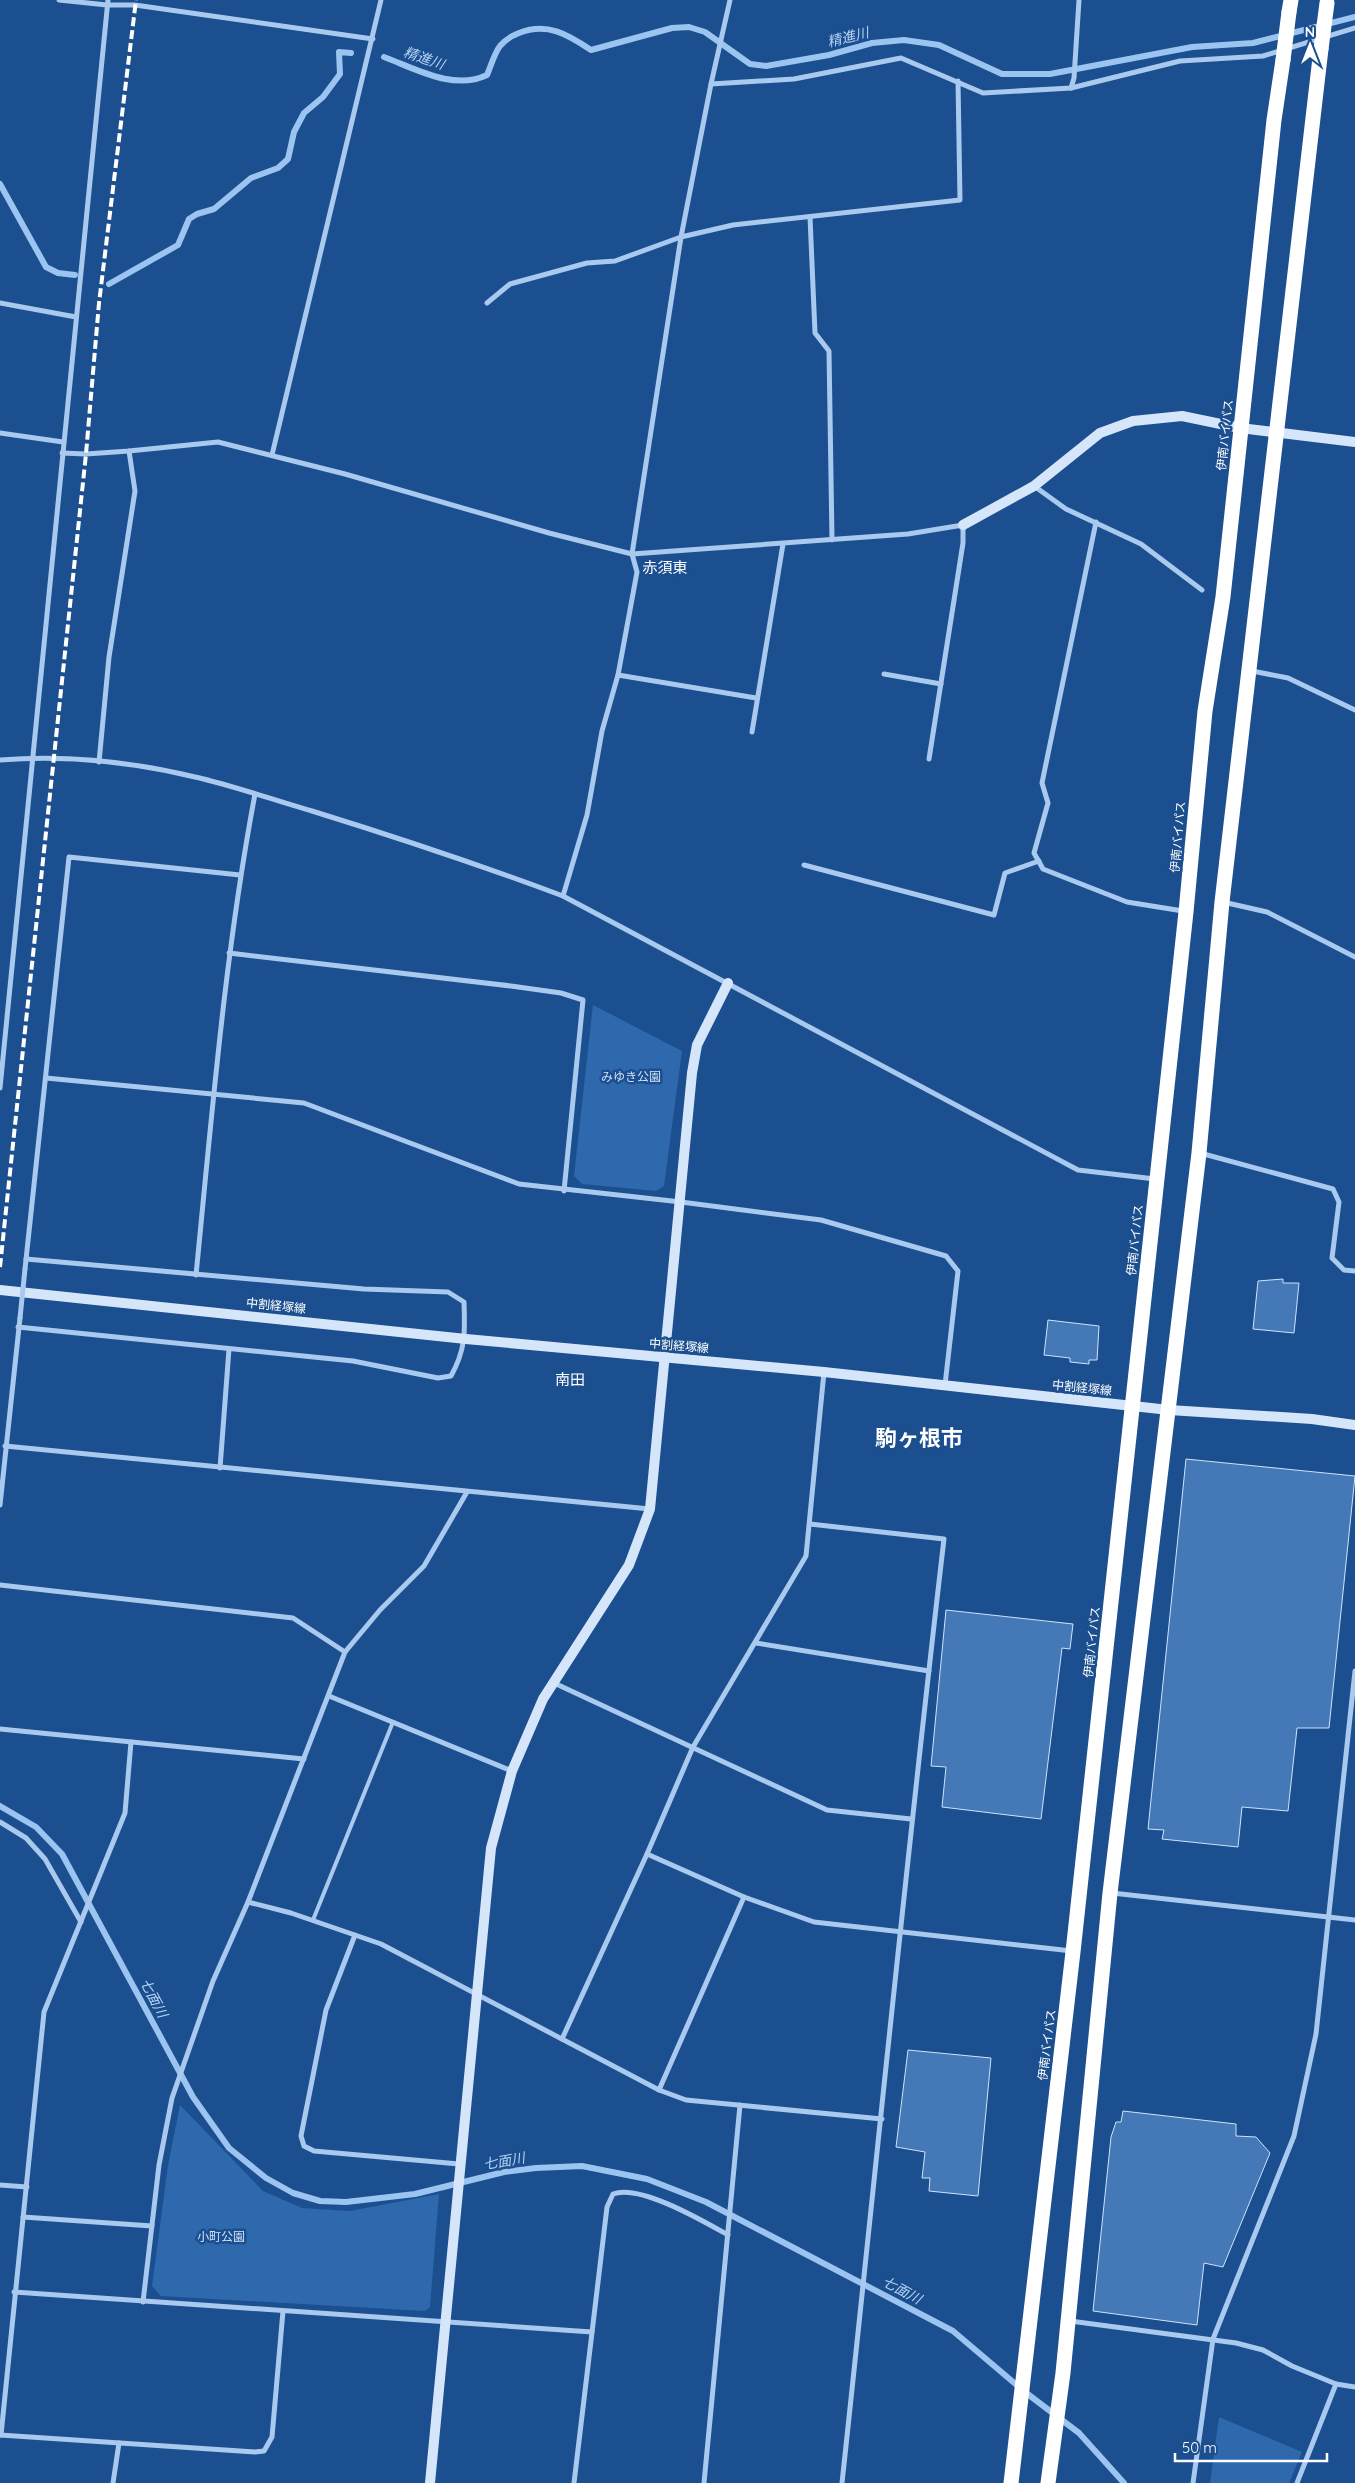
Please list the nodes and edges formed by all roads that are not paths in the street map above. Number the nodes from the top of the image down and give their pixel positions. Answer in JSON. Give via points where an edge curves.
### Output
{"nodes":[{"id":1,"x":59,"y":0,"type":"edge"},
{"id":2,"x":381,"y":0,"type":"edge"},
{"id":3,"x":730,"y":0,"type":"edge"},
{"id":4,"x":1080,"y":0,"type":"edge"},
{"id":5,"x":1327,"y":1,"type":"edge"},
{"id":6,"x":108,"y":3,"type":"edge"},
{"id":7,"x":1290,"y":6,"type":"edge"},
{"id":8,"x":1355,"y":28,"type":"edge"},
{"id":9,"x":373,"y":39,"type":"junction"},
{"id":10,"x":958,"y":81,"type":"junction"},
{"id":11,"x":711,"y":84,"type":"junction"},
{"id":12,"x":1071,"y":88,"type":"junction"},
{"id":13,"x":810,"y":217,"type":"junction"},
{"id":14,"x":681,"y":236,"type":"junction"},
{"id":15,"x":487,"y":303,"type":"dead end"},
{"id":16,"x":0,"y":304,"type":"edge"},
{"id":17,"x":76,"y":317,"type":"junction"},
{"id":18,"x":1240,"y":428,"type":"junction"},
{"id":19,"x":1278,"y":432,"type":"junction"},
{"id":20,"x":0,"y":433,"type":"edge"},
{"id":21,"x":63,"y":442,"type":"junction"},
{"id":22,"x":1355,"y":442,"type":"edge"},
{"id":23,"x":129,"y":451,"type":"junction"},
{"id":24,"x":62,"y":453,"type":"junction"},
{"id":25,"x":272,"y":456,"type":"junction"},
{"id":26,"x":1034,"y":486,"type":"junction"},
{"id":27,"x":1096,"y":522,"type":"junction"},
{"id":28,"x":962,"y":525,"type":"junction"},
{"id":29,"x":832,"y":540,"type":"junction"},
{"id":30,"x":783,"y":544,"type":"junction"},
{"id":31,"x":632,"y":554,"type":"junction"},
{"id":32,"x":1202,"y":590,"type":"dead end"},
{"id":33,"x":1249,"y":670,"type":"junction"},
{"id":34,"x":884,"y":674,"type":"dead end"},
{"id":35,"x":618,"y":675,"type":"junction"},
{"id":36,"x":941,"y":684,"type":"junction"},
{"id":37,"x":756,"y":698,"type":"junction"},
{"id":38,"x":1355,"y":710,"type":"edge"},
{"id":39,"x":752,"y":732,"type":"dead end"},
{"id":40,"x":32,"y":758,"type":"junction"},
{"id":41,"x":930,"y":758,"type":"dead end"},
{"id":42,"x":0,"y":760,"type":"edge"},
{"id":43,"x":99,"y":762,"type":"junction"},
{"id":44,"x":255,"y":794,"type":"junction"},
{"id":45,"x":1039,"y":861,"type":"junction"},
{"id":46,"x":804,"y":865,"type":"dead end"},
{"id":47,"x":240,"y":875,"type":"junction"},
{"id":48,"x":563,"y":896,"type":"junction"},
{"id":49,"x":1222,"y":902,"type":"junction"},
{"id":50,"x":1186,"y":912,"type":"junction"},
{"id":51,"x":230,"y":954,"type":"junction"},
{"id":52,"x":1355,"y":957,"type":"edge"},
{"id":53,"x":728,"y":983,"type":"junction"},
{"id":54,"x":46,"y":1078,"type":"junction"},
{"id":55,"x":0,"y":1088,"type":"edge"},
{"id":56,"x":214,"y":1095,"type":"junction"},
{"id":57,"x":1199,"y":1153,"type":"junction"},
{"id":58,"x":1156,"y":1179,"type":"junction"},
{"id":59,"x":564,"y":1191,"type":"junction"},
{"id":60,"x":681,"y":1202,"type":"junction"},
{"id":61,"x":26,"y":1259,"type":"junction"},
{"id":62,"x":1355,"y":1271,"type":"edge"},
{"id":63,"x":196,"y":1275,"type":"junction"},
{"id":64,"x":0,"y":1290,"type":"edge"},
{"id":65,"x":18,"y":1327,"type":"junction"},
{"id":66,"x":466,"y":1339,"type":"junction"},
{"id":67,"x":229,"y":1349,"type":"junction"},
{"id":68,"x":666,"y":1358,"type":"junction"},
{"id":69,"x":824,"y":1372,"type":"junction"},
{"id":70,"x":945,"y":1385,"type":"junction"},
{"id":71,"x":1132,"y":1406,"type":"junction"},
{"id":72,"x":1169,"y":1410,"type":"junction"},
{"id":73,"x":1355,"y":1425,"type":"edge"},
{"id":74,"x":5,"y":1446,"type":"junction"},
{"id":75,"x":220,"y":1468,"type":"junction"},
{"id":76,"x":467,"y":1492,"type":"junction"},
{"id":77,"x":0,"y":1505,"type":"edge"},
{"id":78,"x":650,"y":1509,"type":"junction"},
{"id":79,"x":810,"y":1524,"type":"junction"},
{"id":80,"x":0,"y":1585,"type":"edge"},
{"id":81,"x":756,"y":1643,"type":"junction"},
{"id":82,"x":345,"y":1652,"type":"junction"},
{"id":83,"x":1355,"y":1671,"type":"edge"},
{"id":84,"x":929,"y":1672,"type":"junction"},
{"id":85,"x":554,"y":1683,"type":"junction"},
{"id":86,"x":330,"y":1696,"type":"junction"},
{"id":87,"x":393,"y":1722,"type":"junction"},
{"id":88,"x":0,"y":1729,"type":"edge"},
{"id":89,"x":130,"y":1742,"type":"junction"},
{"id":90,"x":692,"y":1748,"type":"junction"},
{"id":91,"x":304,"y":1759,"type":"junction"},
{"id":92,"x":512,"y":1771,"type":"junction"},
{"id":93,"x":911,"y":1819,"type":"junction"},
{"id":94,"x":0,"y":1822,"type":"edge"},
{"id":95,"x":647,"y":1854,"type":"junction"},
{"id":96,"x":1110,"y":1893,"type":"junction"},
{"id":97,"x":744,"y":1897,"type":"junction"},
{"id":98,"x":248,"y":1902,"type":"junction"},
{"id":99,"x":1328,"y":1917,"type":"junction"},
{"id":100,"x":82,"y":1919,"type":"junction"},
{"id":101,"x":314,"y":1920,"type":"junction"},
{"id":102,"x":1355,"y":1920,"type":"edge"},
{"id":103,"x":900,"y":1933,"type":"junction"},
{"id":104,"x":354,"y":1935,"type":"junction"},
{"id":105,"x":1073,"y":1952,"type":"junction"},
{"id":106,"x":475,"y":1994,"type":"junction"},
{"id":107,"x":562,"y":2039,"type":"junction"},
{"id":108,"x":660,"y":2090,"type":"junction"},
{"id":109,"x":740,"y":2105,"type":"junction"},
{"id":110,"x":882,"y":2120,"type":"junction"},
{"id":111,"x":459,"y":2167,"type":"junction"},
{"id":112,"x":0,"y":2185,"type":"edge"},
{"id":113,"x":27,"y":2187,"type":"junction"},
{"id":114,"x":23,"y":2217,"type":"junction"},
{"id":115,"x":152,"y":2226,"type":"junction"},
{"id":116,"x":728,"y":2235,"type":"junction"},
{"id":117,"x":14,"y":2292,"type":"junction"},
{"id":118,"x":143,"y":2302,"type":"junction"},
{"id":119,"x":283,"y":2311,"type":"junction"},
{"id":120,"x":1067,"y":2320,"type":"junction"},
{"id":121,"x":445,"y":2322,"type":"junction"},
{"id":122,"x":592,"y":2332,"type":"junction"},
{"id":123,"x":1213,"y":2339,"type":"junction"},
{"id":124,"x":1336,"y":2384,"type":"junction"},
{"id":125,"x":1355,"y":2387,"type":"edge"},
{"id":126,"x":0,"y":2435,"type":"edge"},
{"id":127,"x":119,"y":2443,"type":"junction"},
{"id":128,"x":113,"y":2483,"type":"edge"},
{"id":129,"x":430,"y":2483,"type":"edge"},
{"id":130,"x":574,"y":2483,"type":"edge"},
{"id":131,"x":704,"y":2483,"type":"edge"},
{"id":132,"x":842,"y":2483,"type":"edge"},
{"id":133,"x":1011,"y":2483,"type":"edge"},
{"id":134,"x":1048,"y":2483,"type":"edge"},
{"id":135,"x":1193,"y":2483,"type":"edge"},
{"id":136,"x":1298,"y":2483,"type":"edge"}],
"edges":[{"from":1,"to":6,"type":"street"},
{"from":2,"to":9,"type":"street"},
{"from":3,"to":11,"type":"street"},
{"from":4,"to":12,"type":"street"},
{"from":5,"to":19,"type":"highway","bridge":true},
{"from":6,"to":9,"type":"street"},
{"from":6,"to":17,"type":"street"},
{"from":7,"to":18,"type":"highway","name":"伊南バイパス","bridge":true},
{"from":8,"to":12,"type":"street","via":[[1263,56],[1180,60]]},
{"from":9,"to":25,"type":"street"},
{"from":10,"to":11,"type":"street","via":[[900,58],[794,79]]},
{"from":10,"to":12,"type":"street","via":[[983,93]]},
{"from":10,"to":13,"type":"street","via":[[960,200]]},
{"from":11,"to":14,"type":"street"},
{"from":13,"to":14,"type":"street","via":[[733,225]]},
{"from":13,"to":29,"type":"street","via":[[815,332],[829,351]]},
{"from":14,"to":15,"type":"street","via":[[615,261],[587,263],[510,284]]},
{"from":14,"to":31,"type":"street"},
{"from":16,"to":17,"type":"street"},
{"from":17,"to":21,"type":"street"},
{"from":18,"to":19,"type":"street"},
{"from":18,"to":26,"type":"street","via":[[1182,416],[1133,421],[1100,432]]},
{"from":18,"to":50,"type":"highway","name":"伊南バイパス","via":[[1223,597],[1205,711]]},
{"from":19,"to":22,"type":"street"},
{"from":19,"to":33,"type":"highway"},
{"from":20,"to":21,"type":"street"},
{"from":21,"to":24,"type":"street"},
{"from":23,"to":24,"type":"street"},
{"from":23,"to":25,"type":"street","via":[[218,442]]},
{"from":23,"to":43,"type":"street","via":[[135,491],[109,656]]},
{"from":24,"to":40,"type":"street"},
{"from":25,"to":31,"type":"street"},
{"from":26,"to":27,"type":"street","via":[[1066,509]]},
{"from":26,"to":28,"type":"street"},
{"from":27,"to":32,"type":"street","via":[[1141,544]]},
{"from":27,"to":45,"type":"street","via":[[1042,782],[1048,804],[1034,853]]},
{"from":28,"to":29,"type":"street","via":[[908,534]]},
{"from":28,"to":36,"type":"street","via":[[963,543]]},
{"from":29,"to":30,"type":"street"},
{"from":30,"to":31,"type":"street"},
{"from":30,"to":37,"type":"street"},
{"from":31,"to":35,"type":"street","via":[[637,572]]},
{"from":33,"to":38,"type":"street","via":[[1288,678]]},
{"from":33,"to":49,"type":"highway"},
{"from":34,"to":36,"type":"street"},
{"from":35,"to":37,"type":"street"},
{"from":35,"to":48,"type":"street","via":[[602,730],[587,815]]},
{"from":36,"to":41,"type":"street"},
{"from":37,"to":39,"type":"street"},
{"from":40,"to":42,"type":"street"},
{"from":40,"to":43,"type":"street"},
{"from":40,"to":55,"type":"street"},
{"from":43,"to":44,"type":"street","via":[[196,777]]},
{"from":44,"to":47,"type":"street"},
{"from":44,"to":48,"type":"street","via":[[471,862]]},
{"from":45,"to":46,"type":"street","via":[[1006,873],[994,915]]},
{"from":45,"to":50,"type":"street","via":[[1044,869],[1127,902]]},
{"from":47,"to":51,"type":"street"},
{"from":47,"to":54,"type":"street","via":[[68,857]]},
{"from":48,"to":53,"type":"street"},
{"from":49,"to":52,"type":"street","via":[[1267,912]]},
{"from":49,"to":57,"type":"highway"},
{"from":50,"to":58,"type":"highway","name":"伊南バイパス"},
{"from":51,"to":56,"type":"street"},
{"from":51,"to":59,"type":"street","via":[[511,986],[561,993],[584,1000]]},
{"from":53,"to":58,"type":"street","via":[[1078,1170]]},
{"from":53,"to":60,"type":"street","via":[[697,1045]]},
{"from":54,"to":56,"type":"street"},
{"from":54,"to":61,"type":"street"},
{"from":56,"to":59,"type":"street","via":[[304,1103],[519,1184]]},
{"from":56,"to":63,"type":"street"},
{"from":57,"to":62,"type":"street","via":[[1333,1189],[1339,1202],[1332,1258],[1344,1270]]},
{"from":57,"to":72,"type":"highway"},
{"from":58,"to":71,"type":"highway","name":"伊南バイパス"},
{"from":59,"to":60,"type":"street"},
{"from":60,"to":68,"type":"street"},
{"from":60,"to":70,"type":"street","via":[[821,1220],[946,1256],[958,1271]]},
{"from":61,"to":63,"type":"street"},
{"from":61,"to":65,"type":"street","bridge":true},
{"from":63,"to":66,"type":"street","via":[[364,1289],[448,1292],[464,1302]]},
{"from":64,"to":66,"type":"street","name":"中割経塚線"},
{"from":65,"to":67,"type":"street"},
{"from":65,"to":74,"type":"street"},
{"from":66,"to":67,"type":"street","via":[[461,1359],[451,1376],[438,1378],[353,1361]]},
{"from":66,"to":68,"type":"street","name":"中割経塚線"},
{"from":67,"to":75,"type":"street"},
{"from":68,"to":69,"type":"street","name":"中割経塚線"},
{"from":68,"to":78,"type":"street"},
{"from":69,"to":70,"type":"street","name":"中割経塚線"},
{"from":69,"to":79,"type":"street"},
{"from":70,"to":71,"type":"street","name":"中割経塚線"},
{"from":71,"to":72,"type":"street","name":"中割経塚線"},
{"from":71,"to":105,"type":"highway","name":"伊南バイパス"},
{"from":72,"to":73,"type":"street","name":"中割経塚線","via":[[1312,1419]]},
{"from":72,"to":96,"type":"highway"},
{"from":74,"to":75,"type":"street"},
{"from":74,"to":77,"type":"street"},
{"from":75,"to":76,"type":"street"},
{"from":76,"to":78,"type":"street"},
{"from":76,"to":82,"type":"street","via":[[424,1566],[380,1610]]},
{"from":78,"to":85,"type":"street","via":[[629,1565]]},
{"from":79,"to":81,"type":"street","via":[[806,1556]]},
{"from":79,"to":84,"type":"street","via":[[944,1539]]},
{"from":80,"to":82,"type":"street","via":[[292,1618]]},
{"from":81,"to":84,"type":"street"},
{"from":81,"to":90,"type":"street"},
{"from":82,"to":86,"type":"street"},
{"from":83,"to":99,"type":"street"},
{"from":84,"to":93,"type":"street"},
{"from":85,"to":90,"type":"street"},
{"from":85,"to":92,"type":"street","via":[[543,1700]]},
{"from":86,"to":87,"type":"street"},
{"from":86,"to":91,"type":"street"},
{"from":87,"to":92,"type":"street"},
{"from":87,"to":101,"type":"lane"},
{"from":88,"to":89,"type":"street"},
{"from":89,"to":91,"type":"street"},
{"from":89,"to":100,"type":"street","via":[[125,1813]]},
{"from":90,"to":93,"type":"street","via":[[827,1810]]},
{"from":90,"to":95,"type":"street"},
{"from":91,"to":98,"type":"street"},
{"from":92,"to":106,"type":"street","via":[[491,1848]]},
{"from":93,"to":103,"type":"street"},
{"from":94,"to":100,"type":"street","via":[[26,1838],[45,1859]]},
{"from":95,"to":97,"type":"street"},
{"from":95,"to":107,"type":"street"},
{"from":96,"to":99,"type":"street"},
{"from":96,"to":120,"type":"highway"},
{"from":97,"to":103,"type":"street","via":[[814,1922]]},
{"from":97,"to":108,"type":"street"},
{"from":98,"to":101,"type":"street"},
{"from":98,"to":115,"type":"street","via":[[214,1981],[174,2091],[159,2165]]},
{"from":99,"to":102,"type":"street"},
{"from":99,"to":123,"type":"street","via":[[1316,2034],[1294,2136]]},
{"from":100,"to":113,"type":"street","via":[[44,2012]]},
{"from":101,"to":104,"type":"street"},
{"from":103,"to":105,"type":"street"},
{"from":103,"to":110,"type":"street"},
{"from":104,"to":106,"type":"street","via":[[389,1948]]},
{"from":104,"to":111,"type":"street","via":[[326,2010],[301,2136],[304,2146],[314,2151]]},
{"from":105,"to":133,"type":"highway","name":"伊南バイパス"},
{"from":106,"to":107,"type":"street"},
{"from":106,"to":111,"type":"street"},
{"from":107,"to":108,"type":"street"},
{"from":108,"to":109,"type":"street","via":[[686,2100]]},
{"from":109,"to":110,"type":"street"},
{"from":109,"to":116,"type":"street"},
{"from":110,"to":132,"type":"street"},
{"from":111,"to":121,"type":"street"},
{"from":112,"to":113,"type":"street"},
{"from":113,"to":114,"type":"street"},
{"from":114,"to":115,"type":"street"},
{"from":114,"to":117,"type":"street"},
{"from":115,"to":118,"type":"street"},
{"from":116,"to":122,"type":"street","via":[[665,2203],[629,2192],[613,2194],[607,2207]]},
{"from":116,"to":131,"type":"street"},
{"from":117,"to":118,"type":"street"},
{"from":117,"to":126,"type":"street"},
{"from":118,"to":119,"type":"street"},
{"from":119,"to":121,"type":"street"},
{"from":119,"to":127,"type":"street","via":[[272,2437],[264,2451]]},
{"from":120,"to":123,"type":"street"},
{"from":120,"to":134,"type":"highway"},
{"from":121,"to":122,"type":"street"},
{"from":121,"to":129,"type":"street"},
{"from":122,"to":130,"type":"street"},
{"from":123,"to":124,"type":"street","via":[[1263,2350]]},
{"from":123,"to":135,"type":"street"},
{"from":124,"to":125,"type":"street"},
{"from":124,"to":136,"type":"street"},
{"from":126,"to":127,"type":"street"},
{"from":127,"to":128,"type":"street"}]}
